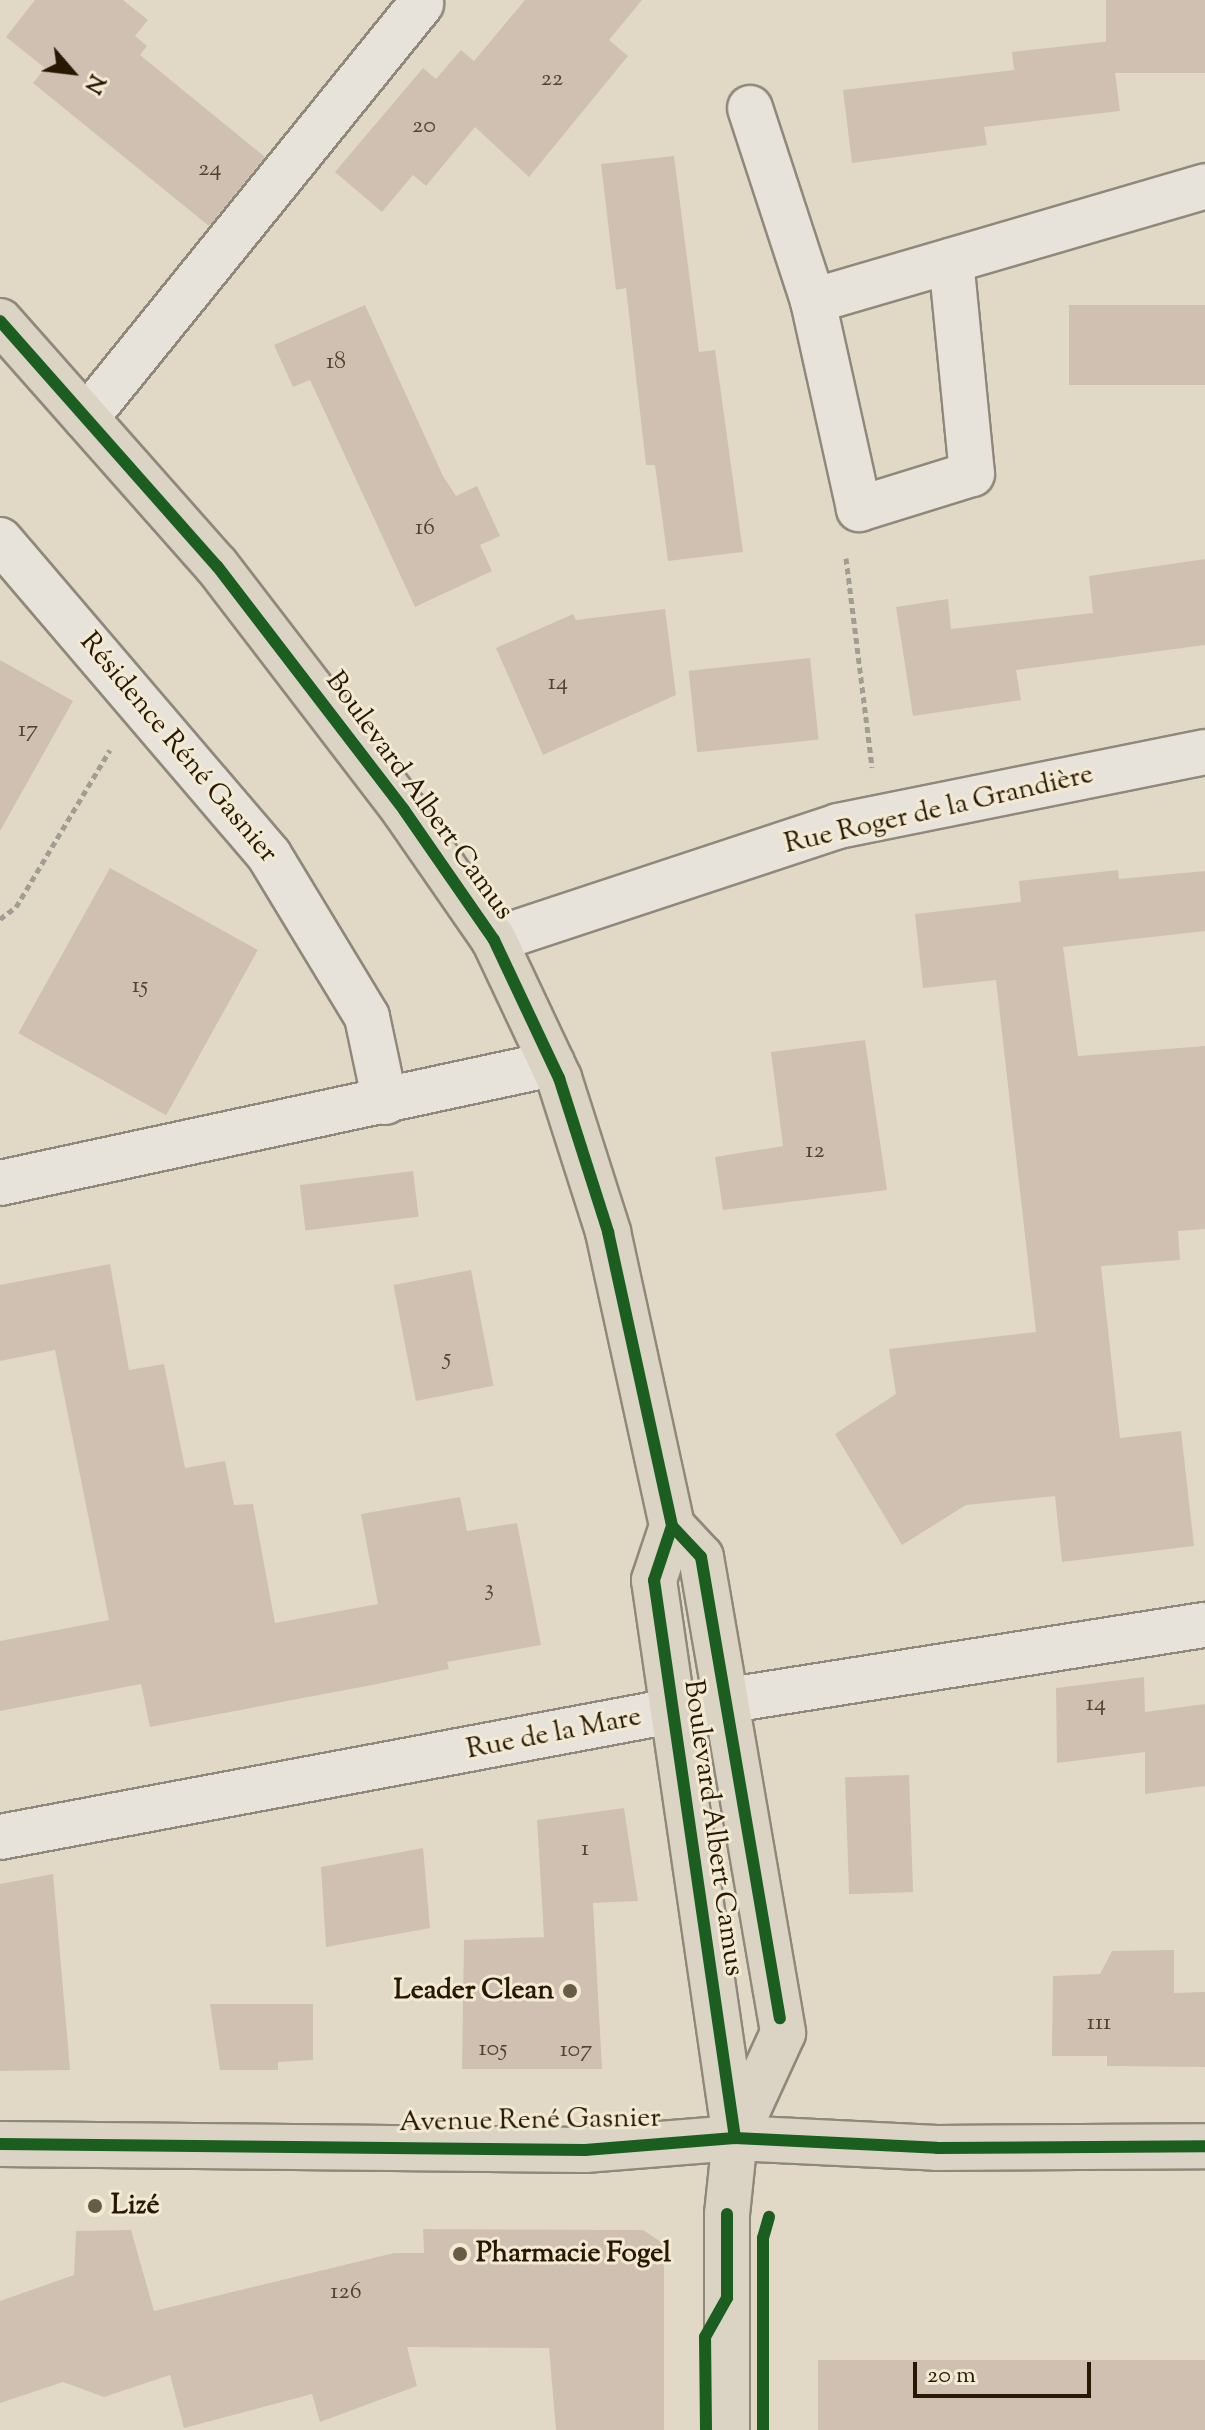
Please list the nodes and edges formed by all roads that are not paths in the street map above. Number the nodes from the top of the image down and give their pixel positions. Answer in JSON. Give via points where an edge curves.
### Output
{"nodes":[{"id":1,"x":421,"y":4,"type":"dead end"},
{"id":2,"x":750,"y":108,"type":"dead end"},
{"id":3,"x":1205,"y":186,"type":"edge"},
{"id":4,"x":951,"y":261,"type":"junction"},
{"id":5,"x":813,"y":301,"type":"junction"},
{"id":6,"x":0,"y":321,"type":"edge"},
{"id":7,"x":86,"y":418,"type":"junction"},
{"id":8,"x":0,"y":540,"type":"edge"},
{"id":9,"x":1205,"y":752,"type":"edge"},
{"id":10,"x":494,"y":940,"type":"junction"},
{"id":11,"x":552,"y":1064,"type":"junction"},
{"id":12,"x":385,"y":1102,"type":"junction"},
{"id":13,"x":0,"y":1183,"type":"edge"},
{"id":14,"x":672,"y":1526,"type":"junction"},
{"id":15,"x":1205,"y":1625,"type":"edge"},
{"id":16,"x":730,"y":1700,"type":"junction"},
{"id":17,"x":675,"y":1711,"type":"junction"},
{"id":18,"x":0,"y":1837,"type":"edge"},
{"id":19,"x":735,"y":2138,"type":"junction"},
{"id":20,"x":0,"y":2144,"type":"edge"},
{"id":21,"x":1205,"y":2146,"type":"edge"},
{"id":22,"x":727,"y":2430,"type":"edge"}],
"edges":[{"from":1,"to":7,"type":"street"},
{"from":2,"to":5,"type":"street"},
{"from":3,"to":4,"type":"street"},
{"from":4,"to":5,"type":"street"},
{"from":4,"to":5,"type":"street","via":[[972,474],[859,509]]},
{"from":6,"to":7,"type":"main road","name":"Boulevard Albert Camus"},
{"from":7,"to":10,"type":"main road","name":"Boulevard Albert Camus","via":[[217,566],[404,810]]},
{"from":8,"to":12,"type":"street","name":"Résidence Réné Gasnier","via":[[269,855],[367,1017]]},
{"from":9,"to":10,"type":"street","name":"Rue Roger de la Grandière","via":[[838,826]]},
{"from":10,"to":11,"type":"main road","name":"Boulevard Albert Camus"},
{"from":11,"to":12,"type":"street"},
{"from":11,"to":14,"type":"main road","name":"Boulevard Albert Camus","via":[[608,1232]]},
{"from":12,"to":13,"type":"street"},
{"from":14,"to":16,"type":"main road","name":"Boulevard Albert Camus","via":[[701,1557]]},
{"from":14,"to":17,"type":"main road","name":"Boulevard Albert Camus","via":[[654,1580]]},
{"from":15,"to":16,"type":"street","name":"Rue de la Mare"},
{"from":16,"to":17,"type":"street","name":"Rue de la Mare"},
{"from":16,"to":19,"type":"main road","name":"Boulevard Albert Camus","via":[[783,2033]]},
{"from":17,"to":18,"type":"street","name":"Rue de la Mare"},
{"from":17,"to":19,"type":"main road","name":"Boulevard Albert Camus","via":[[718,2052]]},
{"from":19,"to":20,"type":"main road","name":"Avenue René Gasnier","via":[[585,2150]]},
{"from":19,"to":21,"type":"main road","name":"Avenue René Gasnier","via":[[937,2148]]},
{"from":19,"to":22,"type":"main road","via":[[727,2214]]}]}
